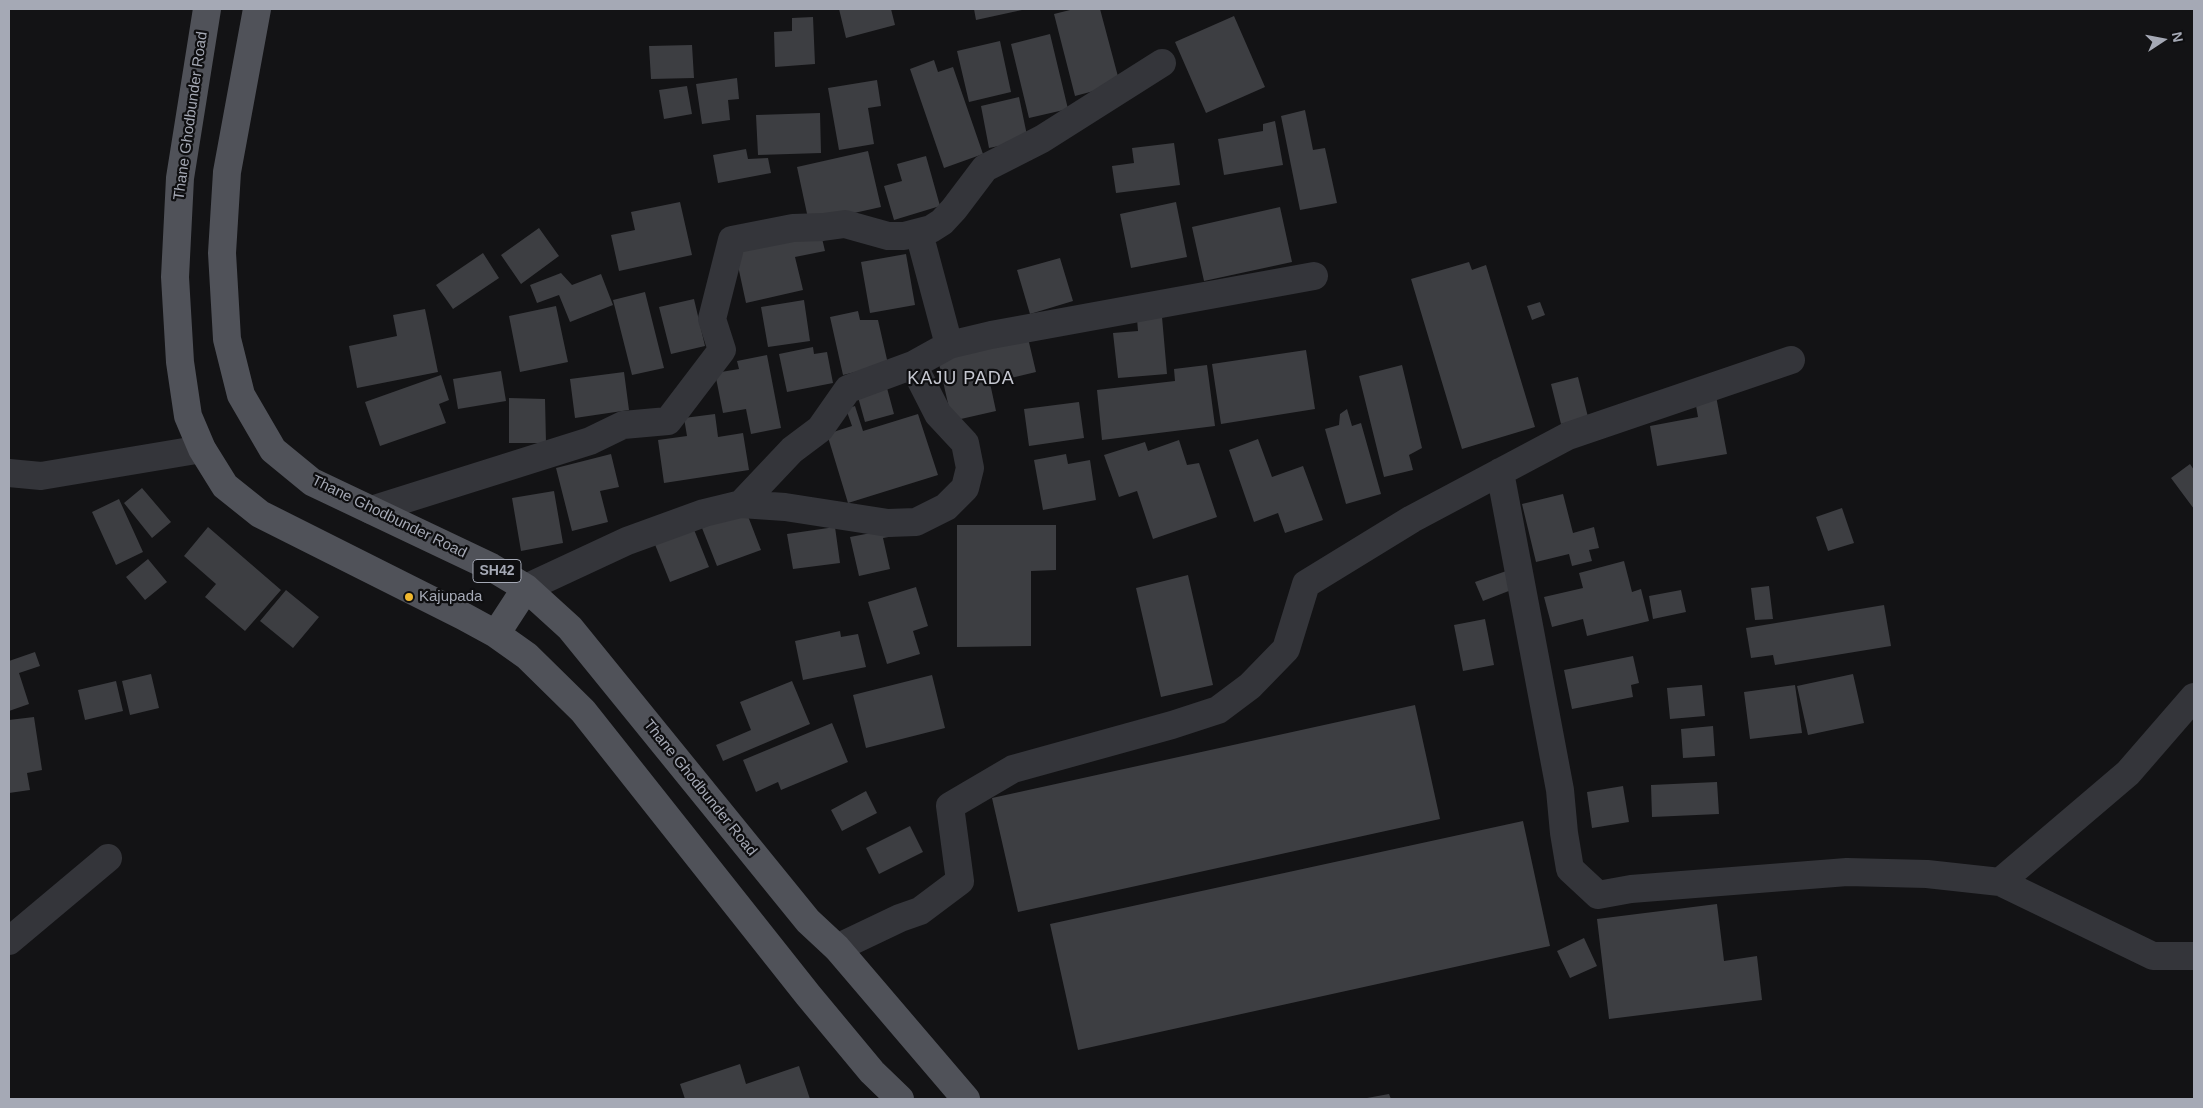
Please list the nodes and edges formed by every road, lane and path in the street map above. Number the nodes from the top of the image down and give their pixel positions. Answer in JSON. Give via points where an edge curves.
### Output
{"nodes":[{"id":1,"x":207,"y":9,"type":"edge"},
{"id":2,"x":257,"y":9,"type":"edge"},
{"id":3,"x":1162,"y":63,"type":"dead end"},
{"id":4,"x":919,"y":233,"type":"junction"},
{"id":5,"x":1314,"y":276,"type":"dead end"},
{"id":6,"x":949,"y":345,"type":"junction"},
{"id":7,"x":1792,"y":360,"type":"dead end"},
{"id":8,"x":913,"y":365,"type":"junction"},
{"id":9,"x":202,"y":449,"type":"junction"},
{"id":10,"x":1500,"y":472,"type":"junction"},
{"id":11,"x":9,"y":474,"type":"edge"},
{"id":12,"x":741,"y":504,"type":"junction"},
{"id":13,"x":371,"y":510,"type":"junction"},
{"id":14,"x":526,"y":588,"type":"junction"},
{"id":15,"x":496,"y":634,"type":"junction"},
{"id":16,"x":2194,"y":697,"type":"edge"},
{"id":17,"x":108,"y":858,"type":"dead end"},
{"id":18,"x":2000,"y":882,"type":"junction"},
{"id":19,"x":9,"y":941,"type":"edge"},
{"id":20,"x":837,"y":948,"type":"junction"},
{"id":21,"x":2194,"y":956,"type":"edge"},
{"id":22,"x":895,"y":1098,"type":"edge"},
{"id":23,"x":966,"y":1099,"type":"edge"}],
"edges":[{"from":1,"to":9,"type":"main road","name":"Thane Ghodbunder Road","via":[[180,178],[175,277],[180,362],[188,416]]},
{"from":2,"to":13,"type":"main road","name":"Thane Ghodbunder Road","number":"SH42","via":[[227,172],[222,254],[227,339],[241,395],[274,450],[312,482]]},
{"from":3,"to":4,"type":"street","via":[[1042,139],[985,168],[942,222]]},
{"from":4,"to":6,"type":"street"},
{"from":4,"to":13,"type":"street","via":[[888,236],[844,224],[793,228],[732,240],[712,319],[722,350],[668,421],[623,425],[590,440]]},
{"from":5,"to":6,"type":"street"},
{"from":6,"to":8,"type":"street"},
{"from":7,"to":10,"type":"street","via":[[1568,436]]},
{"from":8,"to":12,"type":"street","via":[[848,389],[820,429],[792,450]]},
{"from":8,"to":12,"type":"street","via":[[938,414],[965,442],[970,468],[965,488],[946,507],[916,522],[888,523],[785,507]]},
{"from":9,"to":11,"type":"street","via":[[41,476]]},
{"from":9,"to":15,"type":"main road","name":"Thane Ghodbunder Road","via":[[225,486],[260,514]]},
{"from":10,"to":18,"type":"street","via":[[1560,790],[1570,869],[1598,895],[1631,889],[1847,872],[1927,874]]},
{"from":10,"to":20,"type":"street","via":[[1412,519],[1306,584],[1286,648],[1250,686],[1218,710],[1013,769],[950,806],[960,881],[920,911]]},
{"from":12,"to":14,"type":"street","via":[[704,513],[626,541]]},
{"from":13,"to":14,"type":"main road","name":"Thane Ghodbunder Road","number":"SH42","via":[[491,567]]},
{"from":14,"to":15,"type":"main road"},
{"from":14,"to":20,"type":"main road","name":"Thane Ghodbunder Road","number":"SH42","via":[[570,628],[808,921]]},
{"from":15,"to":22,"type":"main road","name":"Thane Ghodbunder Road","via":[[527,656],[583,711],[802,988]]},
{"from":16,"to":18,"type":"street","via":[[2128,773]]},
{"from":17,"to":19,"type":"street"},
{"from":18,"to":21,"type":"street","via":[[2153,956]]},
{"from":20,"to":23,"type":"main road","name":"Thane Ghodbunder Road","number":"SH42"}]}
